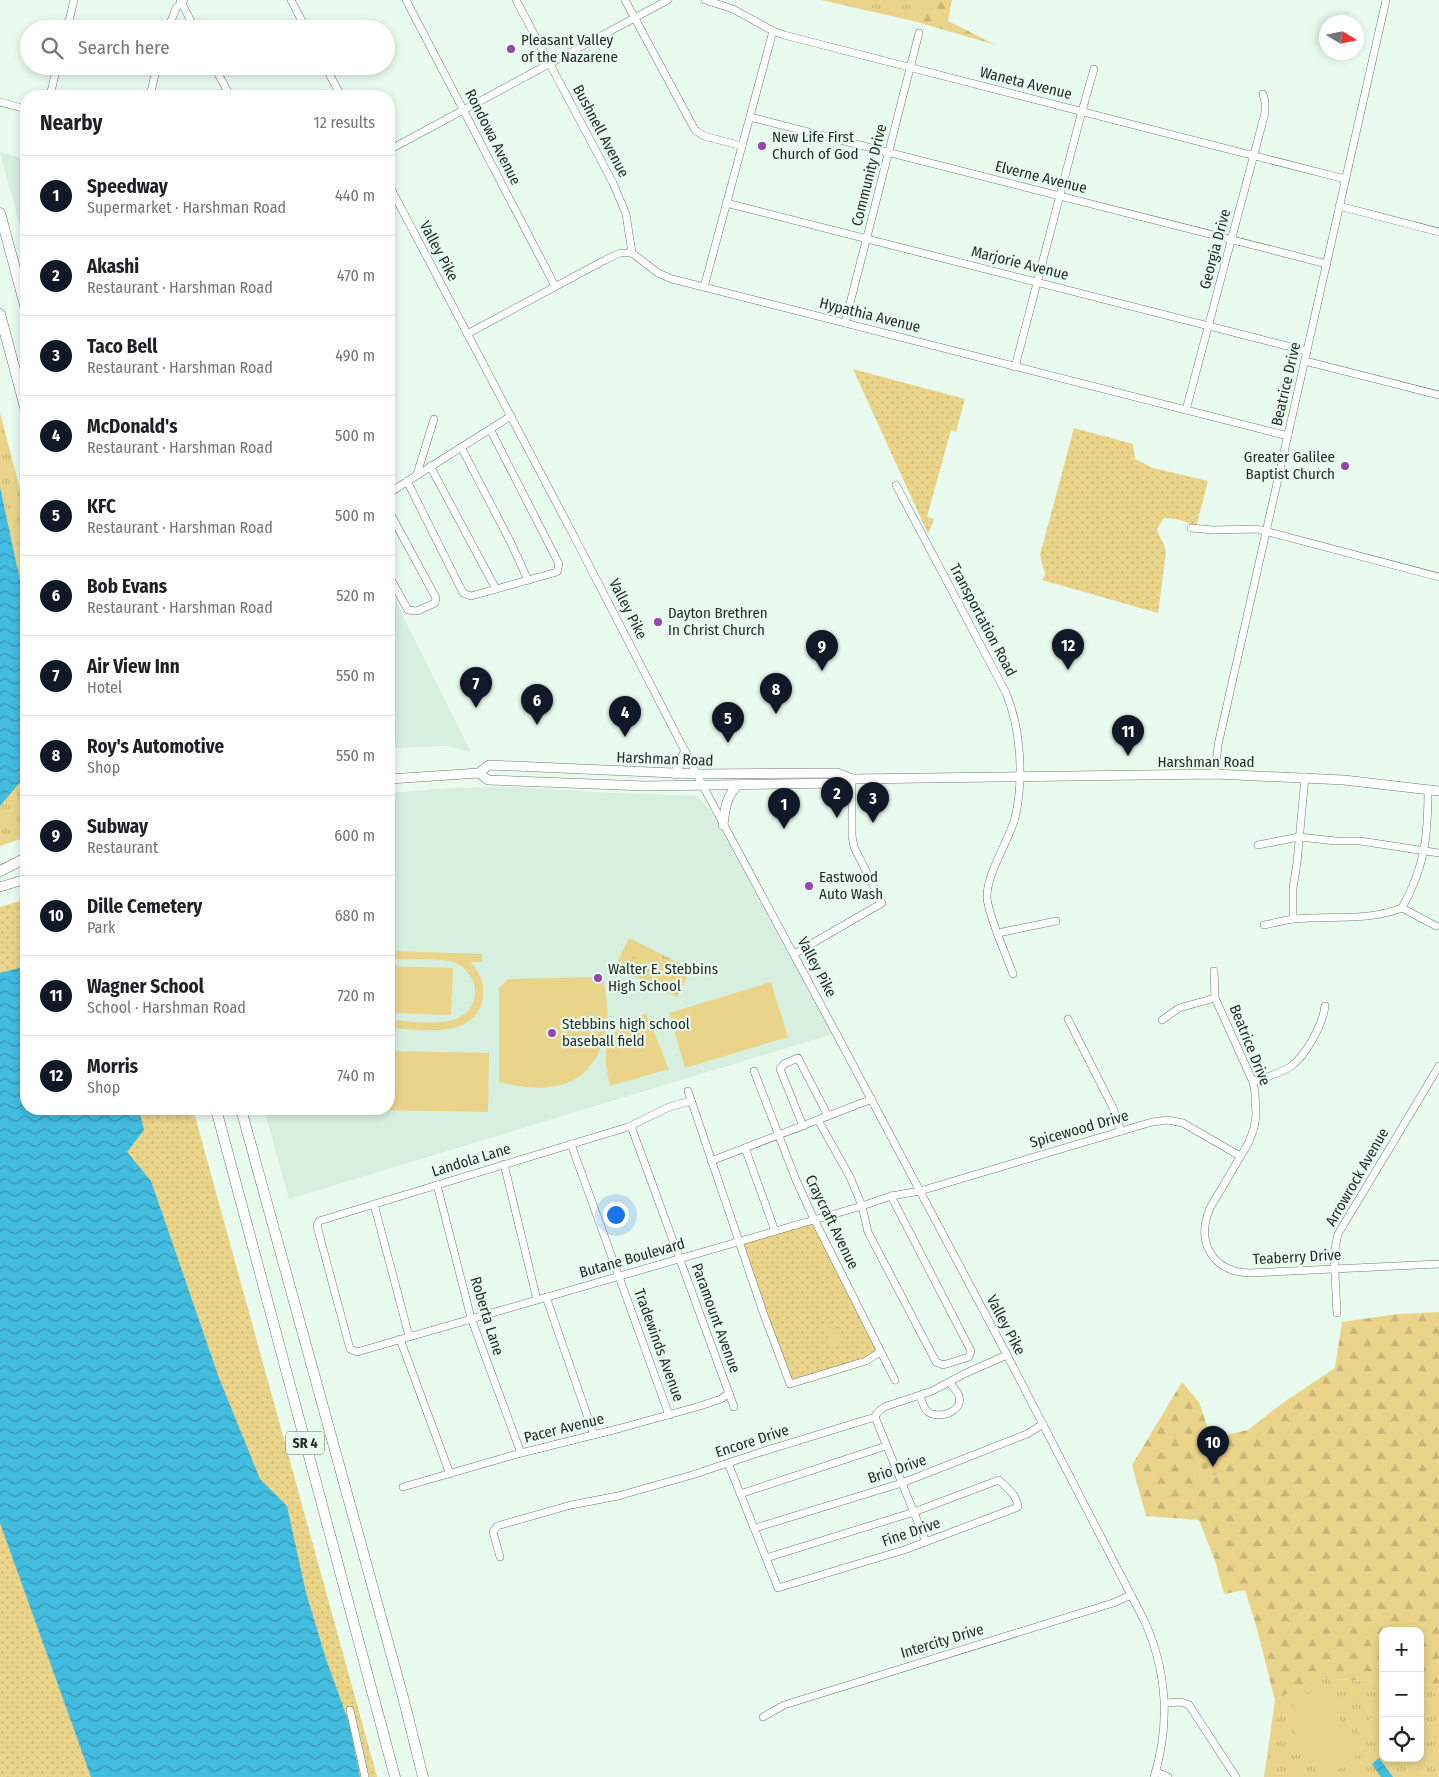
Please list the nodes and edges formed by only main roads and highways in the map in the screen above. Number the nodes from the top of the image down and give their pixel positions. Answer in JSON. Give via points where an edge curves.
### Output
{"nodes":[{"id":1,"x":0,"y":213,"type":"edge"},
{"id":2,"x":20,"y":287,"type":"edge"},
{"id":3,"x":0,"y":314,"type":"edge"},
{"id":4,"x":20,"y":389,"type":"edge"},
{"id":5,"x":685,"y":752,"type":"road end"},
{"id":6,"x":479,"y":773,"type":"junction"},
{"id":7,"x":675,"y":774,"type":"junction"},
{"id":8,"x":395,"y":779,"type":"edge"},
{"id":9,"x":852,"y":779,"type":"junction"},
{"id":10,"x":738,"y":786,"type":"junction"},
{"id":11,"x":1439,"y":791,"type":"edge"},
{"id":12,"x":723,"y":825,"type":"road end"},
{"id":13,"x":20,"y":861,"type":"edge"},
{"id":14,"x":20,"y":865,"type":"edge"},
{"id":15,"x":0,"y":871,"type":"edge"},
{"id":16,"x":20,"y":881,"type":"edge"},
{"id":17,"x":0,"y":888,"type":"edge"},
{"id":18,"x":218,"y":1115,"type":"edge"},
{"id":19,"x":243,"y":1115,"type":"edge"},
{"id":20,"x":250,"y":1115,"type":"edge"},
{"id":21,"x":254,"y":1156,"type":"junction"},
{"id":22,"x":395,"y":1777,"type":"edge"},
{"id":23,"x":423,"y":1777,"type":"edge"}],
"edges":[{"from":1,"to":2,"type":"highway"},
{"from":3,"to":4,"type":"highway"},
{"from":5,"to":7,"type":"main road"},
{"from":6,"to":7,"type":"main road","name":"Harshman Road","via":[[489,765]]},
{"from":6,"to":8,"type":"main road","name":"Harshman Road"},
{"from":6,"to":10,"type":"main road","name":"Harshman Road","via":[[488,780]]},
{"from":7,"to":9,"type":"main road","name":"Harshman Road","via":[[837,773]]},
{"from":9,"to":10,"type":"main road","name":"Harshman Road","via":[[840,783]]},
{"from":9,"to":11,"type":"main road","name":"Harshman Road","via":[[1215,774],[1305,777]]},
{"from":10,"to":12,"type":"main road","via":[[726,802]]},
{"from":13,"to":15,"type":"highway"},
{"from":14,"to":15,"type":"main road"},
{"from":16,"to":17,"type":"main road"},
{"from":18,"to":22,"type":"highway","number":"SR 4"},
{"from":19,"to":21,"type":"highway","number":"SR 4"},
{"from":20,"to":21,"type":"highway"},
{"from":21,"to":23,"type":"highway","number":"SR 4"}]}
